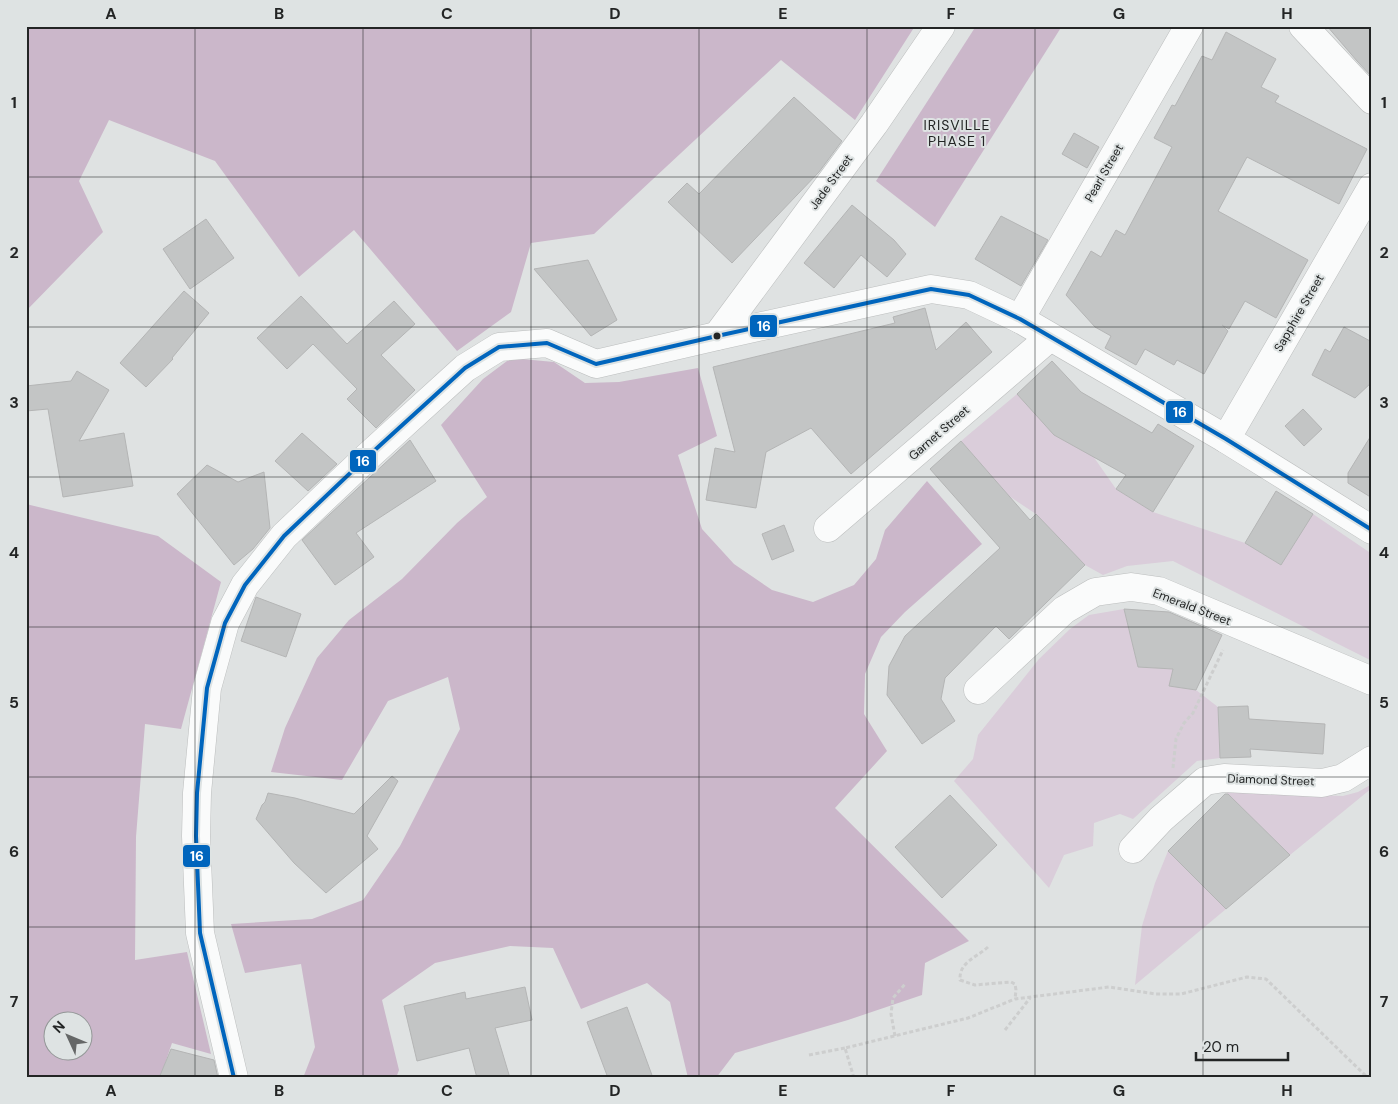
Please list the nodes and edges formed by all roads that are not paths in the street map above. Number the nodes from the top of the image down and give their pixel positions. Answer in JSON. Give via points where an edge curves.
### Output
{"nodes":[{"id":1,"x":942,"y":26,"type":"edge"},
{"id":2,"x":1189,"y":26,"type":"edge"},
{"id":3,"x":1303,"y":26,"type":"edge"},
{"id":4,"x":1372,"y":100,"type":"edge"},
{"id":5,"x":1372,"y":187,"type":"edge"},
{"id":6,"x":1020,"y":319,"type":"junction"},
{"id":7,"x":717,"y":336,"type":"junction"},
{"id":8,"x":1049,"y":338,"type":"junction"},
{"id":9,"x":1226,"y":439,"type":"junction"},
{"id":10,"x":828,"y":528,"type":"dead end"},
{"id":11,"x":1372,"y":530,"type":"edge"},
{"id":12,"x":1372,"y":681,"type":"edge"},
{"id":13,"x":978,"y":690,"type":"dead end"},
{"id":14,"x":1372,"y":760,"type":"edge"},
{"id":15,"x":1133,"y":849,"type":"dead end"},
{"id":16,"x":234,"y":1078,"type":"edge"}],
"edges":[{"from":1,"to":7,"type":"street","name":"Jade Street","via":[[874,124]]},
{"from":2,"to":6,"type":"street","name":"Pearl Street"},
{"from":3,"to":4,"type":"street"},
{"from":5,"to":9,"type":"street","name":"Sapphire Street"},
{"from":6,"to":7,"type":"street","via":[[968,295],[931,289]]},
{"from":6,"to":8,"type":"street"},
{"from":7,"to":16,"type":"street","via":[[596,364],[547,343],[499,347],[465,368],[365,459],[284,536],[245,585],[225,623],[207,688],[196,836],[200,934]]},
{"from":8,"to":9,"type":"street"},
{"from":8,"to":10,"type":"street","name":"Garnet Street"},
{"from":9,"to":11,"type":"street"},
{"from":12,"to":13,"type":"street","name":"Emerald Street","via":[[1159,591],[1131,587],[1095,592],[1064,610]]},
{"from":14,"to":15,"type":"street","name":"Diamond Street","via":[[1343,778],[1322,782],[1224,778],[1205,781]]}]}
